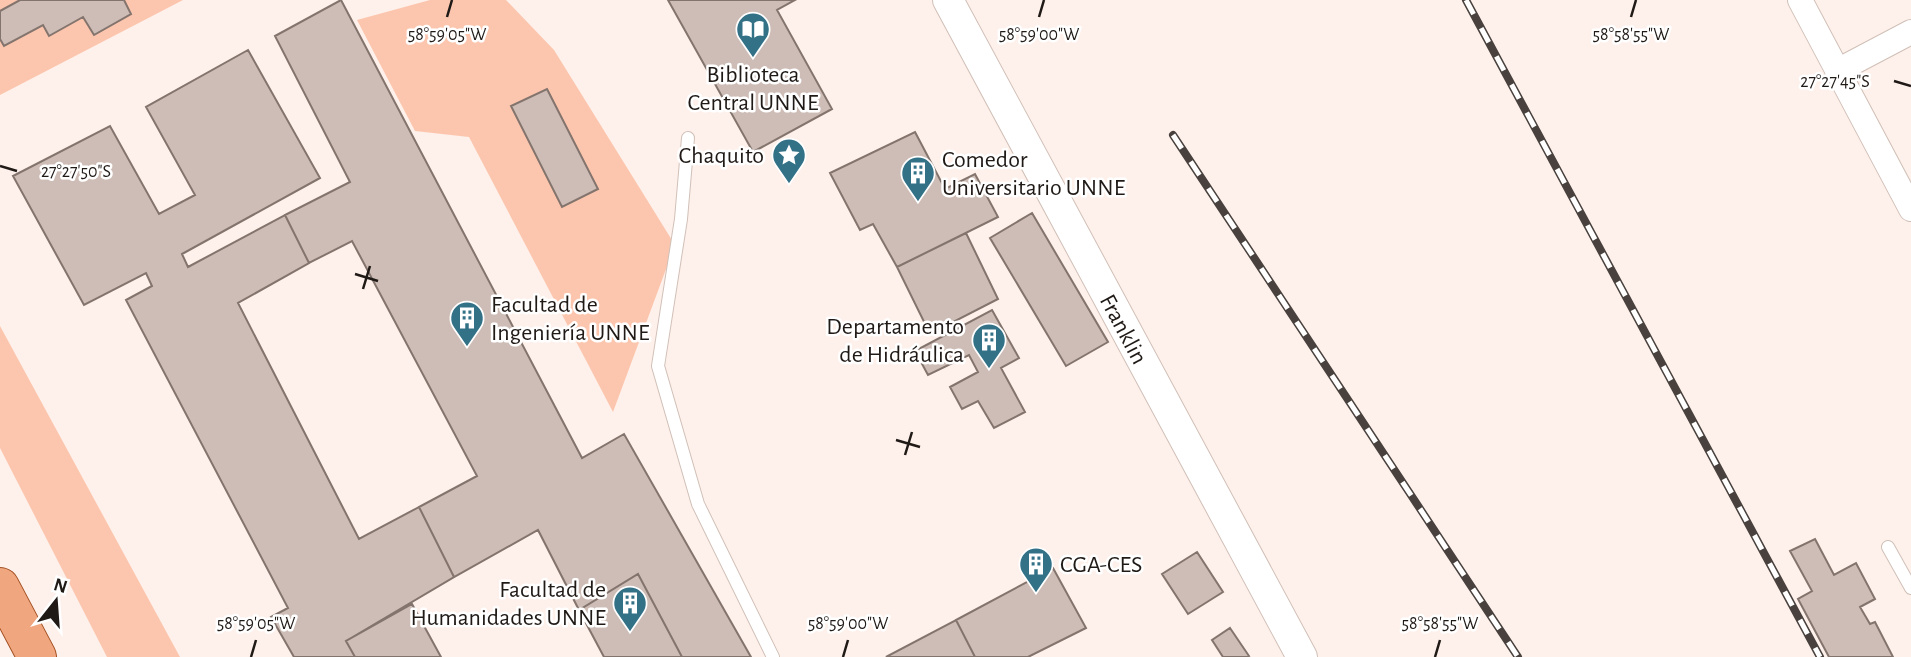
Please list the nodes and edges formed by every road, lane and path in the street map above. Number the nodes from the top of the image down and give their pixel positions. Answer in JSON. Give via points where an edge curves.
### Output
{"nodes":[{"id":1,"x":948,"y":0,"type":"edge"},
{"id":2,"x":1800,"y":0,"type":"edge"},
{"id":3,"x":1911,"y":32,"type":"edge"},
{"id":4,"x":1837,"y":71,"type":"junction"},
{"id":5,"x":688,"y":138,"type":"dead end"},
{"id":6,"x":1911,"y":209,"type":"edge"},
{"id":7,"x":1888,"y":547,"type":"dead end"},
{"id":8,"x":1911,"y":586,"type":"edge"},
{"id":9,"x":0,"y":587,"type":"edge"},
{"id":10,"x":37,"y":657,"type":"edge"},
{"id":11,"x":772,"y":657,"type":"edge"},
{"id":12,"x":1302,"y":657,"type":"edge"}],
"edges":[{"from":1,"to":12,"type":"street","name":"Franklin"},
{"from":2,"to":4,"type":"street"},
{"from":3,"to":4,"type":"street"},
{"from":4,"to":6,"type":"street"},
{"from":5,"to":11,"type":"lane","via":[[681,219],[658,366],[698,504]]},
{"from":7,"to":8,"type":"lane"},
{"from":9,"to":10,"type":"main road"}]}
